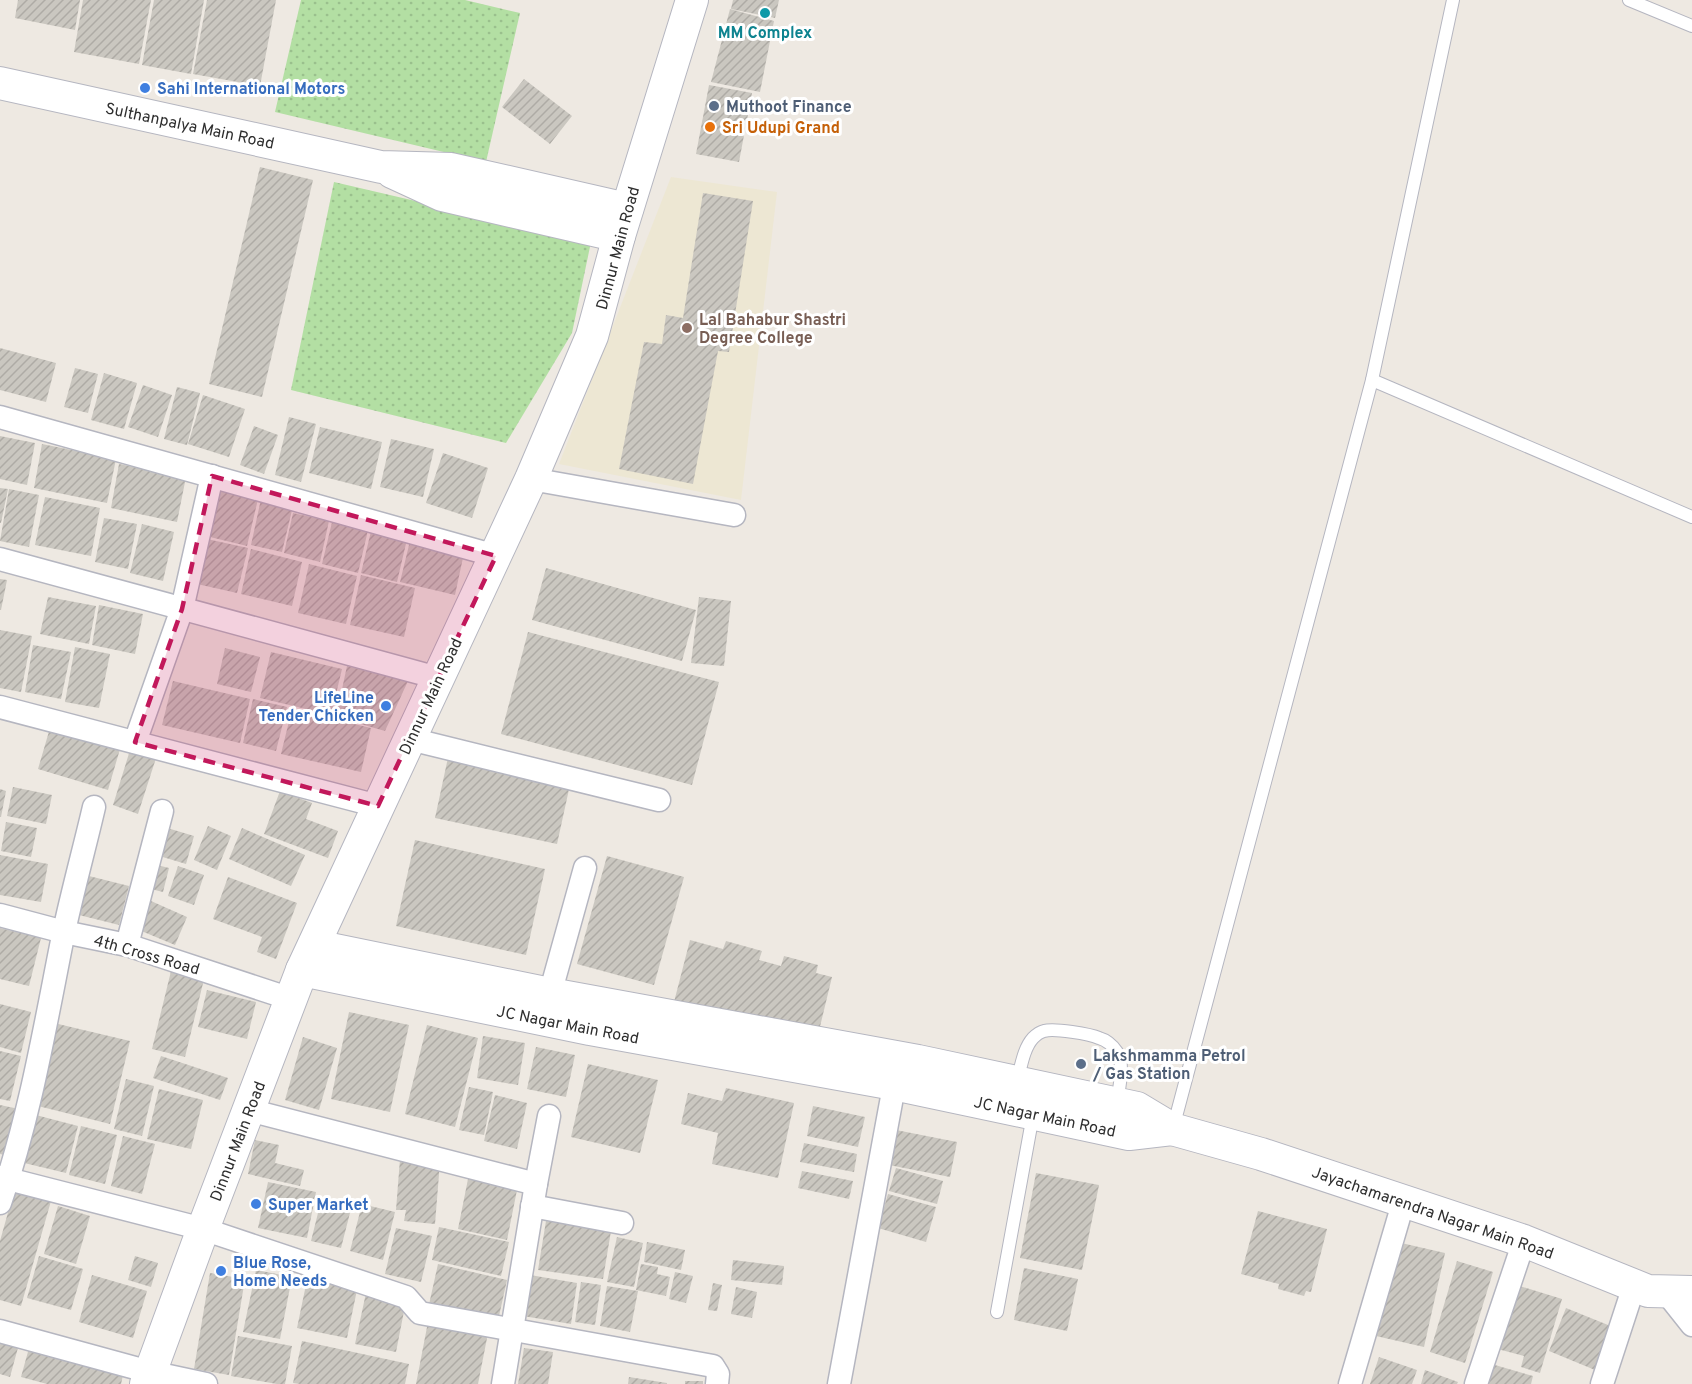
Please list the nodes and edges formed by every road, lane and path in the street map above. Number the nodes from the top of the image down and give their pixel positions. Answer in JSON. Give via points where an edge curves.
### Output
{"nodes":[{"id":1,"x":692,"y":0,"type":"edge"},
{"id":2,"x":1453,"y":0,"type":"edge"},
{"id":3,"x":1629,"y":0,"type":"edge"},
{"id":4,"x":1692,"y":26,"type":"edge"},
{"id":5,"x":0,"y":83,"type":"edge"},
{"id":6,"x":623,"y":222,"type":"junction"},
{"id":7,"x":1372,"y":380,"type":"junction"},
{"id":8,"x":0,"y":417,"type":"edge"},
{"id":9,"x":213,"y":476,"type":"junction"},
{"id":10,"x":531,"y":479,"type":"junction"},
{"id":11,"x":734,"y":515,"type":"dead end"},
{"id":12,"x":1692,"y":517,"type":"edge"},
{"id":13,"x":495,"y":556,"type":"junction"},
{"id":14,"x":0,"y":559,"type":"edge"},
{"id":15,"x":183,"y":609,"type":"junction"},
{"id":16,"x":438,"y":678,"type":"junction"},
{"id":17,"x":0,"y":707,"type":"edge"},
{"id":18,"x":410,"y":739,"type":"junction"},
{"id":19,"x":135,"y":742,"type":"junction"},
{"id":20,"x":659,"y":800,"type":"dead end"},
{"id":21,"x":378,"y":806,"type":"junction"},
{"id":22,"x":94,"y":807,"type":"dead end"},
{"id":23,"x":162,"y":811,"type":"dead end"},
{"id":24,"x":585,"y":868,"type":"dead end"},
{"id":25,"x":0,"y":915,"type":"edge"},
{"id":26,"x":64,"y":932,"type":"junction"},
{"id":27,"x":128,"y":945,"type":"junction"},
{"id":28,"x":303,"y":972,"type":"junction"},
{"id":29,"x":550,"y":994,"type":"junction"},
{"id":30,"x":678,"y":1031,"type":"junction"},
{"id":31,"x":896,"y":1071,"type":"junction"},
{"id":32,"x":1017,"y":1099,"type":"junction"},
{"id":33,"x":1117,"y":1104,"type":"junction"},
{"id":34,"x":249,"y":1110,"type":"junction"},
{"id":35,"x":549,"y":1116,"type":"dead end"},
{"id":36,"x":1172,"y":1129,"type":"junction"},
{"id":37,"x":4,"y":1178,"type":"edge"},
{"id":38,"x":536,"y":1184,"type":"junction"},
{"id":39,"x":1404,"y":1200,"type":"junction"},
{"id":40,"x":0,"y":1203,"type":"edge"},
{"id":41,"x":532,"y":1206,"type":"junction"},
{"id":42,"x":622,"y":1223,"type":"dead end"},
{"id":43,"x":203,"y":1229,"type":"junction"},
{"id":44,"x":1524,"y":1241,"type":"junction"},
{"id":45,"x":1634,"y":1286,"type":"junction"},
{"id":46,"x":1679,"y":1292,"type":"edge"},
{"id":47,"x":997,"y":1312,"type":"dead end"},
{"id":48,"x":1692,"y":1325,"type":"edge"},
{"id":49,"x":512,"y":1330,"type":"junction"},
{"id":50,"x":0,"y":1331,"type":"edge"},
{"id":51,"x":148,"y":1378,"type":"edge"},
{"id":52,"x":206,"y":1384,"type":"edge"},
{"id":53,"x":503,"y":1384,"type":"edge"},
{"id":54,"x":717,"y":1384,"type":"edge"},
{"id":55,"x":839,"y":1384,"type":"edge"},
{"id":56,"x":1350,"y":1384,"type":"edge"},
{"id":57,"x":1476,"y":1384,"type":"edge"},
{"id":58,"x":1602,"y":1384,"type":"edge"}],
"edges":[{"from":1,"to":6,"type":"main road","name":"Dinnur Main Road"},
{"from":2,"to":7,"type":"lane"},
{"from":3,"to":4,"type":"lane"},
{"from":5,"to":6,"type":"main road","name":"Sulthanpalya Main Road","via":[[381,166],[451,169]]},
{"from":6,"to":10,"type":"main road","name":"Dinnur Main Road","via":[[592,336]]},
{"from":7,"to":12,"type":"lane"},
{"from":7,"to":36,"type":"lane"},
{"from":8,"to":9,"type":"street"},
{"from":9,"to":13,"type":"street"},
{"from":9,"to":15,"type":"street"},
{"from":10,"to":11,"type":"street"},
{"from":10,"to":13,"type":"main road","name":"Dinnur Main Road"},
{"from":13,"to":16,"type":"main road","name":"Dinnur Main Road"},
{"from":14,"to":15,"type":"street"},
{"from":15,"to":16,"type":"street"},
{"from":15,"to":19,"type":"street"},
{"from":16,"to":18,"type":"main road","name":"Dinnur Main Road"},
{"from":17,"to":19,"type":"street"},
{"from":18,"to":20,"type":"street"},
{"from":18,"to":21,"type":"main road","name":"Dinnur Main Road"},
{"from":19,"to":21,"type":"street"},
{"from":21,"to":28,"type":"main road","name":"Dinnur Main Road"},
{"from":22,"to":26,"type":"street"},
{"from":23,"to":27,"type":"street"},
{"from":24,"to":29,"type":"street"},
{"from":25,"to":26,"type":"street","name":"4th Cross Road"},
{"from":26,"to":27,"type":"street","name":"4th Cross Road"},
{"from":26,"to":37,"type":"street","via":[[31,1098]]},
{"from":27,"to":28,"type":"street","name":"4th Cross Road"},
{"from":28,"to":29,"type":"main road","name":"JC Nagar Main Road"},
{"from":28,"to":30,"type":"main road","name":"JC Nagar Main Road","via":[[590,1029]]},
{"from":28,"to":34,"type":"main road","name":"Dinnur Main Road"},
{"from":29,"to":30,"type":"main road","name":"JC Nagar Main Road"},
{"from":30,"to":31,"type":"main road","name":"JC Nagar Main Road"},
{"from":31,"to":32,"type":"main road","name":"JC Nagar Main Road"},
{"from":31,"to":55,"type":"street"},
{"from":32,"to":33,"type":"main road","name":"JC Nagar Main Road"},
{"from":32,"to":33,"type":"lane","via":[[1028,1045],[1043,1031],[1056,1030],[1098,1037],[1116,1050],[1121,1072]]},
{"from":32,"to":36,"type":"main road","name":"JC Nagar Main Road","via":[[1129,1134]]},
{"from":32,"to":47,"type":"lane"},
{"from":33,"to":36,"type":"main road","name":"JC Nagar Main Road","via":[[1137,1108]]},
{"from":34,"to":38,"type":"street"},
{"from":34,"to":43,"type":"main road","name":"Dinnur Main Road"},
{"from":35,"to":38,"type":"street"},
{"from":36,"to":39,"type":"main road","name":"Jayachamarendra Nagar Main Road"},
{"from":37,"to":40,"type":"street"},
{"from":37,"to":43,"type":"street"},
{"from":38,"to":41,"type":"street"},
{"from":39,"to":44,"type":"main road","name":"Jayachamarendra Nagar Main Road"},
{"from":39,"to":56,"type":"street"},
{"from":41,"to":42,"type":"street"},
{"from":41,"to":49,"type":"street"},
{"from":43,"to":49,"type":"street","via":[[406,1297],[420,1313]]},
{"from":43,"to":51,"type":"main road","name":"Dinnur Main Road"},
{"from":44,"to":45,"type":"main road","name":"Jayachamarendra Nagar Main Road"},
{"from":44,"to":57,"type":"street"},
{"from":45,"to":46,"type":"main road","name":"Jayachamarendra Nagar Main Road","via":[[1648,1291]]},
{"from":45,"to":58,"type":"street"},
{"from":46,"to":48,"type":"street"},
{"from":49,"to":53,"type":"street"},
{"from":49,"to":54,"type":"street","via":[[713,1366],[718,1374]]},
{"from":50,"to":51,"type":"street"},
{"from":51,"to":52,"type":"street"}]}
